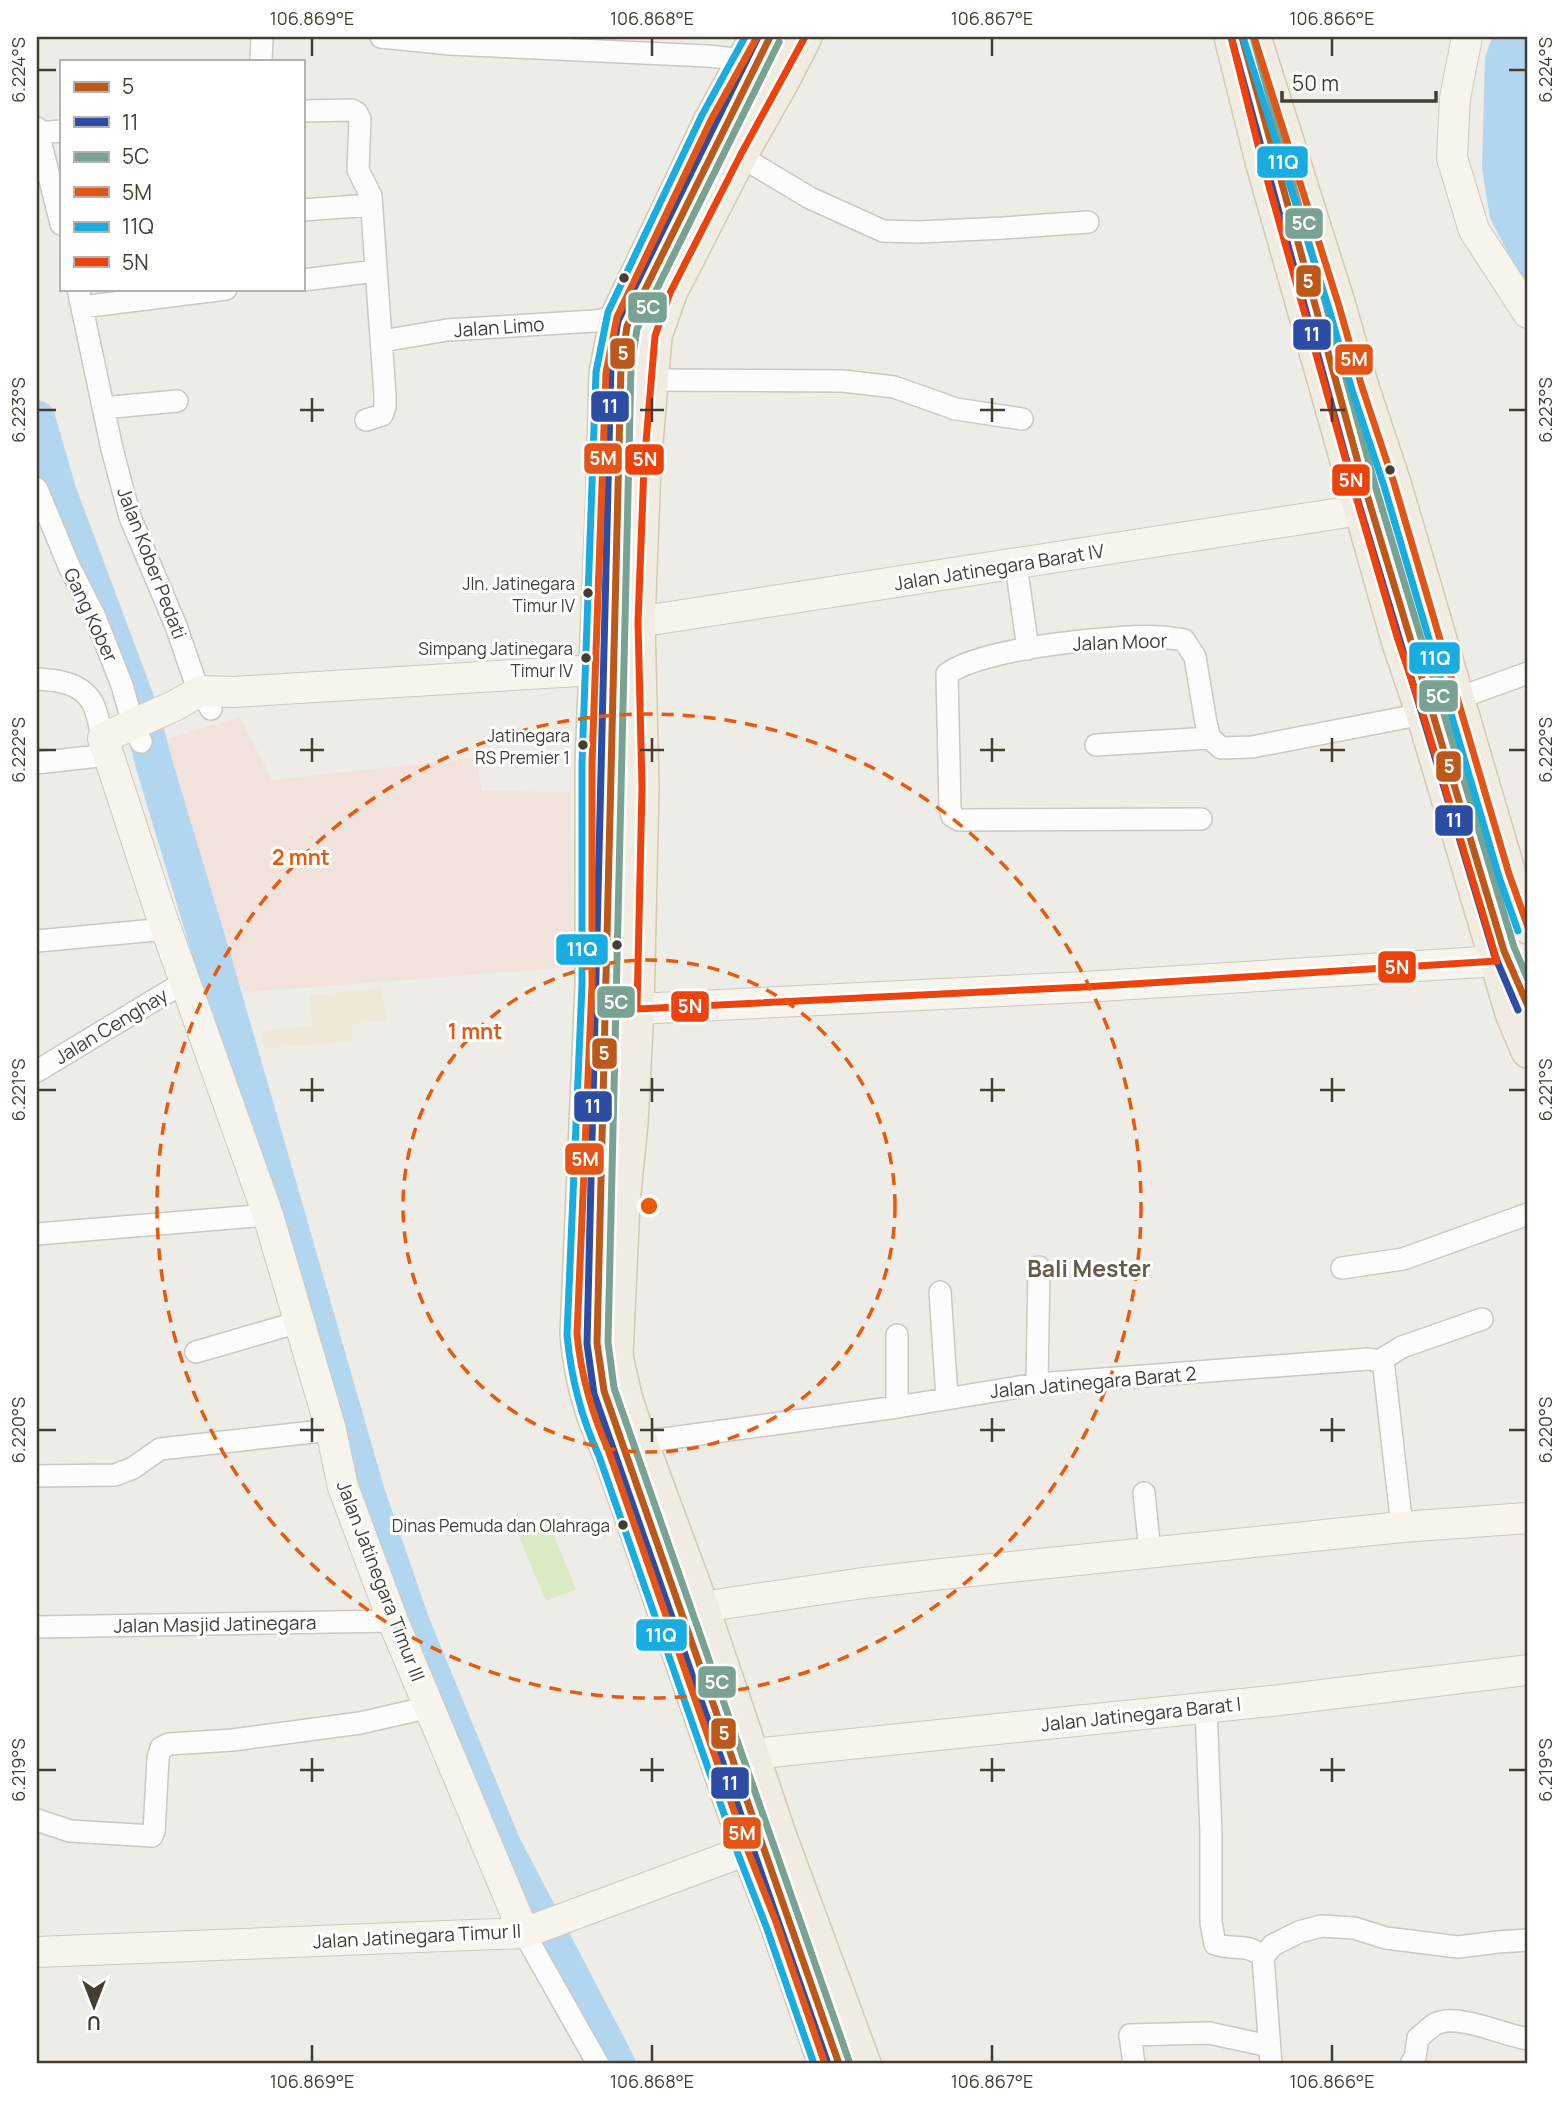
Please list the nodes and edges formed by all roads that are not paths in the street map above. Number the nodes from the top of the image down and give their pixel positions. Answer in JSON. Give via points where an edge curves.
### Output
{"nodes":[{"id":1,"x":262,"y":37,"type":"edge"},
{"id":2,"x":381,"y":37,"type":"edge"},
{"id":3,"x":805,"y":37,"type":"edge"},
{"id":4,"x":1231,"y":37,"type":"edge"},
{"id":5,"x":1254,"y":37,"type":"edge"},
{"id":6,"x":1467,"y":37,"type":"edge"},
{"id":7,"x":750,"y":49,"type":"edge"},
{"id":8,"x":261,"y":60,"type":"edge"},
{"id":9,"x":304,"y":111,"type":"edge"},
{"id":10,"x":38,"y":131,"type":"edge"},
{"id":11,"x":60,"y":131,"type":"edge"},
{"id":12,"x":740,"y":156,"type":"junction"},
{"id":13,"x":371,"y":205,"type":"junction"},
{"id":14,"x":304,"y":210,"type":"edge"},
{"id":15,"x":60,"y":220,"type":"edge"},
{"id":16,"x":1088,"y":222,"type":"dead end"},
{"id":17,"x":376,"y":271,"type":"junction"},
{"id":18,"x":304,"y":280,"type":"edge"},
{"id":19,"x":210,"y":290,"type":"edge"},
{"id":20,"x":80,"y":298,"type":"edge"},
{"id":21,"x":1528,"y":313,"type":"edge"},
{"id":22,"x":617,"y":317,"type":"junction"},
{"id":23,"x":382,"y":341,"type":"junction"},
{"id":24,"x":651,"y":380,"type":"junction"},
{"id":25,"x":177,"y":401,"type":"dead end"},
{"id":26,"x":103,"y":408,"type":"junction"},
{"id":27,"x":1022,"y":419,"type":"dead end"},
{"id":28,"x":366,"y":420,"type":"dead end"},
{"id":29,"x":37,"y":489,"type":"edge"},
{"id":30,"x":603,"y":494,"type":"junction"},
{"id":31,"x":643,"y":495,"type":"junction"},
{"id":32,"x":1360,"y":510,"type":"junction"},
{"id":33,"x":1016,"y":565,"type":"junction"},
{"id":34,"x":638,"y":622,"type":"junction"},
{"id":35,"x":1028,"y":649,"type":"junction"},
{"id":36,"x":596,"y":670,"type":"junction"},
{"id":37,"x":1528,"y":673,"type":"edge"},
{"id":38,"x":37,"y":679,"type":"edge"},
{"id":39,"x":1456,"y":699,"type":"junction"},
{"id":40,"x":201,"y":704,"type":"junction"},
{"id":41,"x":1423,"y":714,"type":"junction"},
{"id":42,"x":140,"y":732,"type":"junction"},
{"id":43,"x":1210,"y":738,"type":"junction"},
{"id":44,"x":1096,"y":745,"type":"dead end"},
{"id":45,"x":105,"y":746,"type":"junction"},
{"id":46,"x":37,"y":762,"type":"edge"},
{"id":47,"x":1201,"y":819,"type":"dead end"},
{"id":48,"x":1528,"y":927,"type":"edge"},
{"id":49,"x":166,"y":929,"type":"junction"},
{"id":50,"x":37,"y":941,"type":"edge"},
{"id":51,"x":1497,"y":961,"type":"junction"},
{"id":52,"x":186,"y":981,"type":"junction"},
{"id":53,"x":637,"y":1009,"type":"junction"},
{"id":54,"x":1528,"y":1051,"type":"edge"},
{"id":55,"x":37,"y":1071,"type":"edge"},
{"id":56,"x":1528,"y":1214,"type":"edge"},
{"id":57,"x":268,"y":1215,"type":"junction"},
{"id":58,"x":37,"y":1234,"type":"edge"},
{"id":59,"x":1039,"y":1267,"type":"dead end"},
{"id":60,"x":1342,"y":1268,"type":"dead end"},
{"id":61,"x":940,"y":1292,"type":"dead end"},
{"id":62,"x":1482,"y":1319,"type":"dead end"},
{"id":63,"x":299,"y":1322,"type":"junction"},
{"id":64,"x":897,"y":1335,"type":"dead end"},
{"id":65,"x":196,"y":1352,"type":"dead end"},
{"id":66,"x":1379,"y":1361,"type":"junction"},
{"id":67,"x":1037,"y":1384,"type":"junction"},
{"id":68,"x":947,"y":1398,"type":"junction"},
{"id":69,"x":897,"y":1407,"type":"junction"},
{"id":70,"x":331,"y":1430,"type":"junction"},
{"id":71,"x":642,"y":1442,"type":"junction"},
{"id":72,"x":37,"y":1476,"type":"edge"},
{"id":73,"x":1144,"y":1493,"type":"dead end"},
{"id":74,"x":1528,"y":1518,"type":"edge"},
{"id":75,"x":1402,"y":1527,"type":"junction"},
{"id":76,"x":1150,"y":1552,"type":"junction"},
{"id":77,"x":702,"y":1607,"type":"junction"},
{"id":78,"x":393,"y":1620,"type":"junction"},
{"id":79,"x":37,"y":1627,"type":"edge"},
{"id":80,"x":1528,"y":1670,"type":"edge"},
{"id":81,"x":430,"y":1707,"type":"junction"},
{"id":82,"x":1206,"y":1708,"type":"junction"},
{"id":83,"x":752,"y":1754,"type":"junction"},
{"id":84,"x":37,"y":1820,"type":"edge"},
{"id":85,"x":780,"y":1837,"type":"junction"},
{"id":86,"x":748,"y":1851,"type":"junction"},
{"id":87,"x":527,"y":1932,"type":"junction"},
{"id":88,"x":1528,"y":1940,"type":"edge"},
{"id":89,"x":37,"y":1952,"type":"edge"},
{"id":90,"x":1264,"y":1957,"type":"junction"},
{"id":91,"x":1528,"y":2039,"type":"edge"},
{"id":92,"x":1270,"y":2055,"type":"edge"},
{"id":93,"x":598,"y":2064,"type":"edge"},
{"id":94,"x":825,"y":2064,"type":"edge"},
{"id":95,"x":864,"y":2064,"type":"edge"},
{"id":96,"x":1134,"y":2064,"type":"edge"},
{"id":97,"x":1410,"y":2064,"type":"edge"}],
"edges":[{"from":1,"to":8,"type":"street"},
{"from":2,"to":7,"type":"street","via":[[708,56]]},
{"from":3,"to":12,"type":"main road"},
{"from":4,"to":32,"type":"main road"},
{"from":5,"to":39,"type":"main road","via":[[1394,483]]},
{"from":6,"to":21,"type":"street","via":[[1455,97],[1452,158],[1474,230]]},
{"from":7,"to":22,"type":"main road","via":[[710,120]]},
{"from":9,"to":13,"type":"street","via":[[357,113],[358,170]]},
{"from":10,"to":11,"type":"street"},
{"from":10,"to":15,"type":"street"},
{"from":12,"to":16,"type":"street","via":[[810,198],[883,232]]},
{"from":12,"to":24,"type":"main road","via":[[670,293],[656,336]]},
{"from":13,"to":14,"type":"street"},
{"from":13,"to":17,"type":"street"},
{"from":17,"to":18,"type":"street"},
{"from":17,"to":23,"type":"street"},
{"from":19,"to":20,"type":"street"},
{"from":20,"to":26,"type":"street","name":"Jalan Kober Pedati"},
{"from":22,"to":23,"type":"street","name":"Jalan Limo","via":[[447,330]]},
{"from":22,"to":30,"type":"main road","via":[[606,373]]},
{"from":23,"to":28,"type":"street","via":[[385,407],[382,415]]},
{"from":24,"to":27,"type":"street","via":[[843,381],[894,387],[956,409]]},
{"from":24,"to":31,"type":"main road"},
{"from":25,"to":26,"type":"street"},
{"from":26,"to":40,"type":"street","name":"Jalan Kober Pedati","via":[[130,517],[176,626]]},
{"from":29,"to":42,"type":"street","name":"Gang Kober"},
{"from":30,"to":31,"type":"main road"},
{"from":30,"to":36,"type":"main road"},
{"from":31,"to":34,"type":"main road"},
{"from":32,"to":33,"type":"street","name":"Jalan Jatinegara Barat IV"},
{"from":32,"to":41,"type":"main road"},
{"from":33,"to":34,"type":"street","name":"Jalan Jatinegara Barat IV"},
{"from":33,"to":35,"type":"street"},
{"from":34,"to":53,"type":"main road","via":[[642,787]]},
{"from":35,"to":43,"type":"street","name":"Jalan Moor","via":[[1115,638],[1184,640],[1195,657]]},
{"from":35,"to":47,"type":"street","name":"Jalan Moor","via":[[969,662],[947,674],[952,816],[959,820]]},
{"from":36,"to":40,"type":"street"},
{"from":36,"to":86,"type":"main road","via":[[592,985],[579,1362],[598,1430]]},
{"from":37,"to":39,"type":"street"},
{"from":38,"to":45,"type":"street","via":[[63,681],[82,692],[93,704]]},
{"from":39,"to":48,"type":"main road"},
{"from":40,"to":42,"type":"street"},
{"from":41,"to":43,"type":"street","via":[[1252,747],[1221,748]]},
{"from":41,"to":51,"type":"main road"},
{"from":42,"to":45,"type":"street"},
{"from":43,"to":44,"type":"street"},
{"from":45,"to":46,"type":"street"},
{"from":45,"to":49,"type":"street","name":"Jalan Jatinegara Timur III"},
{"from":49,"to":50,"type":"street"},
{"from":49,"to":52,"type":"street","name":"Jalan Jatinegara Timur III"},
{"from":51,"to":53,"type":"street"},
{"from":51,"to":54,"type":"main road"},
{"from":52,"to":55,"type":"street","name":"Jalan Cenghay"},
{"from":52,"to":57,"type":"street","name":"Jalan Jatinegara Timur III"},
{"from":53,"to":71,"type":"main road","via":[[616,1356]]},
{"from":56,"to":60,"type":"street","via":[[1403,1259]]},
{"from":57,"to":58,"type":"street"},
{"from":57,"to":63,"type":"street","name":"Jalan Jatinegara Timur III"},
{"from":59,"to":67,"type":"street"},
{"from":61,"to":68,"type":"street"},
{"from":62,"to":66,"type":"street","via":[[1402,1347]]},
{"from":63,"to":65,"type":"street"},
{"from":63,"to":70,"type":"street","name":"Jalan Jatinegara Timur III"},
{"from":64,"to":69,"type":"street"},
{"from":66,"to":67,"type":"street","name":"Jalan Jatinegara Barat 2"},
{"from":66,"to":75,"type":"street","via":[[1384,1368]]},
{"from":67,"to":68,"type":"street","name":"Jalan Jatinegara Barat 2"},
{"from":68,"to":69,"type":"street","name":"Jalan Jatinegara Barat 2"},
{"from":69,"to":71,"type":"street","name":"Jalan Jatinegara Barat 2"},
{"from":70,"to":72,"type":"street","via":[[160,1449],[115,1475]]},
{"from":70,"to":78,"type":"street","name":"Jalan Jatinegara Timur III","via":[[344,1487]]},
{"from":71,"to":77,"type":"main road"},
{"from":73,"to":76,"type":"street"},
{"from":74,"to":75,"type":"street"},
{"from":75,"to":76,"type":"street"},
{"from":76,"to":77,"type":"street","via":[[863,1583]]},
{"from":77,"to":83,"type":"main road"},
{"from":78,"to":79,"type":"street","name":"Jalan Masjid Jatinegara"},
{"from":78,"to":81,"type":"street","name":"Jalan Jatinegara Timur III"},
{"from":80,"to":82,"type":"street","name":"Jalan Jatinegara Barat I"},
{"from":81,"to":84,"type":"street","via":[[360,1723],[169,1744],[158,1758],[152,1836],[70,1831]]},
{"from":81,"to":87,"type":"street","name":"Jalan Jatinegara Timur III"},
{"from":82,"to":83,"type":"street","name":"Jalan Jatinegara Barat I"},
{"from":82,"to":90,"type":"street","via":[[1213,1936],[1215,1944],[1254,1949]]},
{"from":83,"to":85,"type":"main road"},
{"from":85,"to":86,"type":"street","name":"Jalan Jatinegara Timur II"},
{"from":85,"to":95,"type":"main road"},
{"from":86,"to":87,"type":"street","name":"Jalan Jatinegara Timur II"},
{"from":86,"to":94,"type":"main road"},
{"from":87,"to":89,"type":"street","name":"Jalan Jatinegara Timur II"},
{"from":87,"to":93,"type":"street"},
{"from":88,"to":90,"type":"street","via":[[1458,1947],[1321,1926],[1273,1945]]},
{"from":90,"to":92,"type":"street"},
{"from":91,"to":97,"type":"street","via":[[1459,2021],[1438,2022],[1418,2038],[1416,2058]]},
{"from":92,"to":96,"type":"street","via":[[1209,2033],[1130,2035]]}]}
